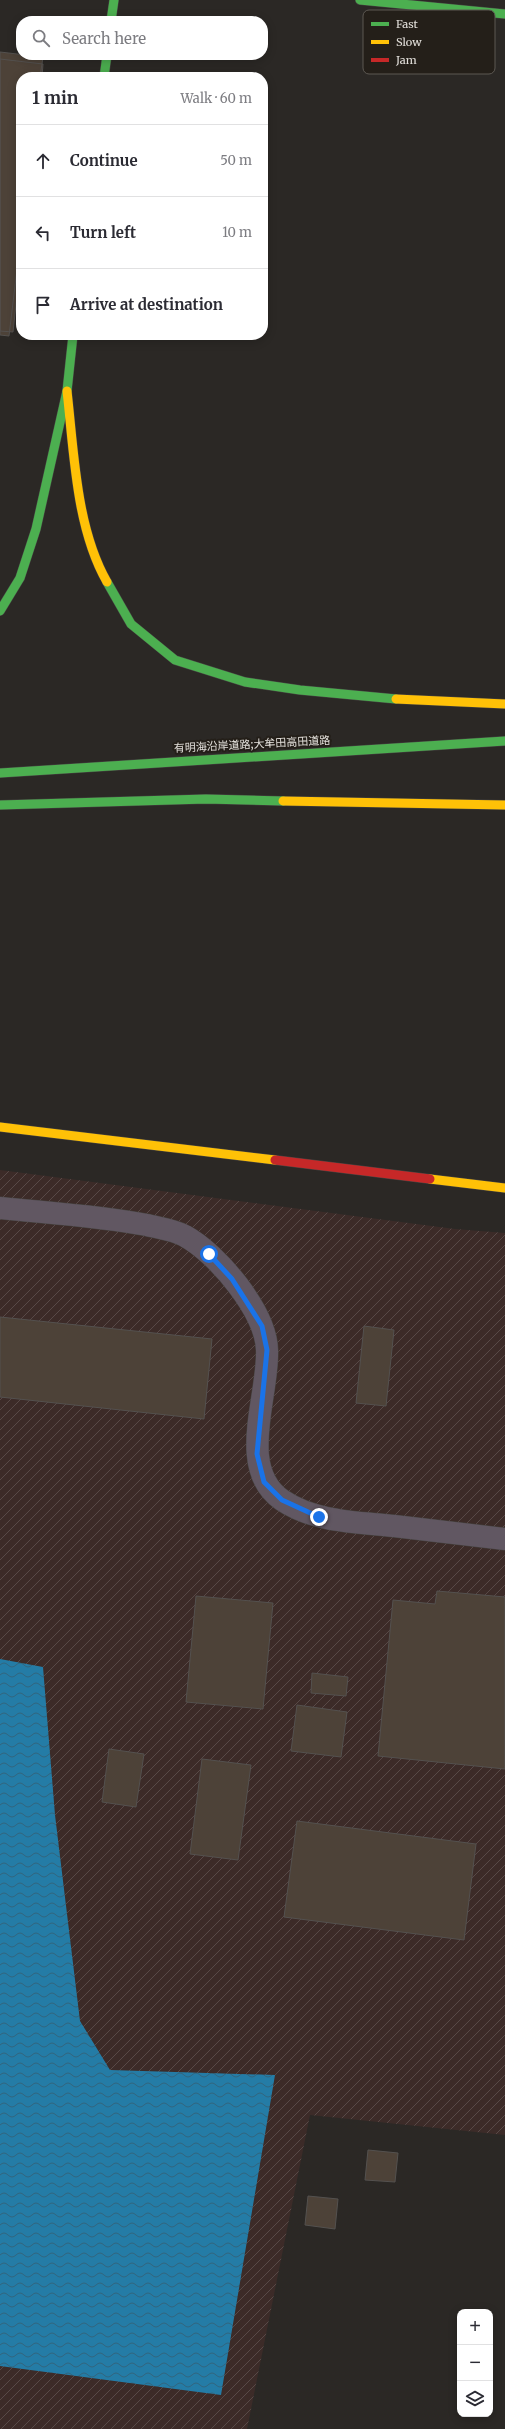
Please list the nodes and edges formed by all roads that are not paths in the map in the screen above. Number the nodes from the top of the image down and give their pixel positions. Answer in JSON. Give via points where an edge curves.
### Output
{"nodes":[{"id":1,"x":114,"y":0,"type":"edge"},
{"id":2,"x":360,"y":0,"type":"edge"},
{"id":3,"x":464,"y":10,"type":"edge"},
{"id":4,"x":495,"y":13,"type":"edge"},
{"id":5,"x":505,"y":14,"type":"edge"},
{"id":6,"x":112,"y":16,"type":"edge"},
{"id":7,"x":106,"y":60,"type":"edge"},
{"id":8,"x":105,"y":72,"type":"edge"},
{"id":9,"x":73,"y":340,"type":"edge"},
{"id":10,"x":67,"y":391,"type":"junction"},
{"id":11,"x":0,"y":611,"type":"edge"},
{"id":12,"x":505,"y":704,"type":"edge"},
{"id":13,"x":505,"y":742,"type":"edge"},
{"id":14,"x":0,"y":773,"type":"edge"},
{"id":15,"x":0,"y":805,"type":"edge"},
{"id":16,"x":505,"y":805,"type":"edge"},
{"id":17,"x":0,"y":1127,"type":"edge"},
{"id":18,"x":505,"y":1188,"type":"edge"},
{"id":19,"x":0,"y":1208,"type":"edge"},
{"id":20,"x":505,"y":1539,"type":"edge"}],
"edges":[{"from":1,"to":6,"type":"main road"},
{"from":2,"to":3,"type":"main road"},
{"from":4,"to":5,"type":"main road"},
{"from":7,"to":8,"type":"main road"},
{"from":9,"to":10,"type":"main road"},
{"from":10,"to":11,"type":"main road","via":[[36,529],[20,578]]},
{"from":10,"to":12,"type":"main road","via":[[79,502],[100,570],[131,624],[175,660],[245,682],[300,690],[392,699]]},
{"from":13,"to":14,"type":"main road","name":"有明海沿岸道路;大牟田高田道路","via":[[146,762]]},
{"from":15,"to":16,"type":"main road","via":[[206,800]]},
{"from":17,"to":18,"type":"main road"},
{"from":19,"to":20,"type":"street","via":[[125,1221],[162,1228],[184,1235],[209,1254],[232,1279],[262,1326],[267,1350],[257,1454],[264,1482],[282,1500],[319,1517]]}]}
